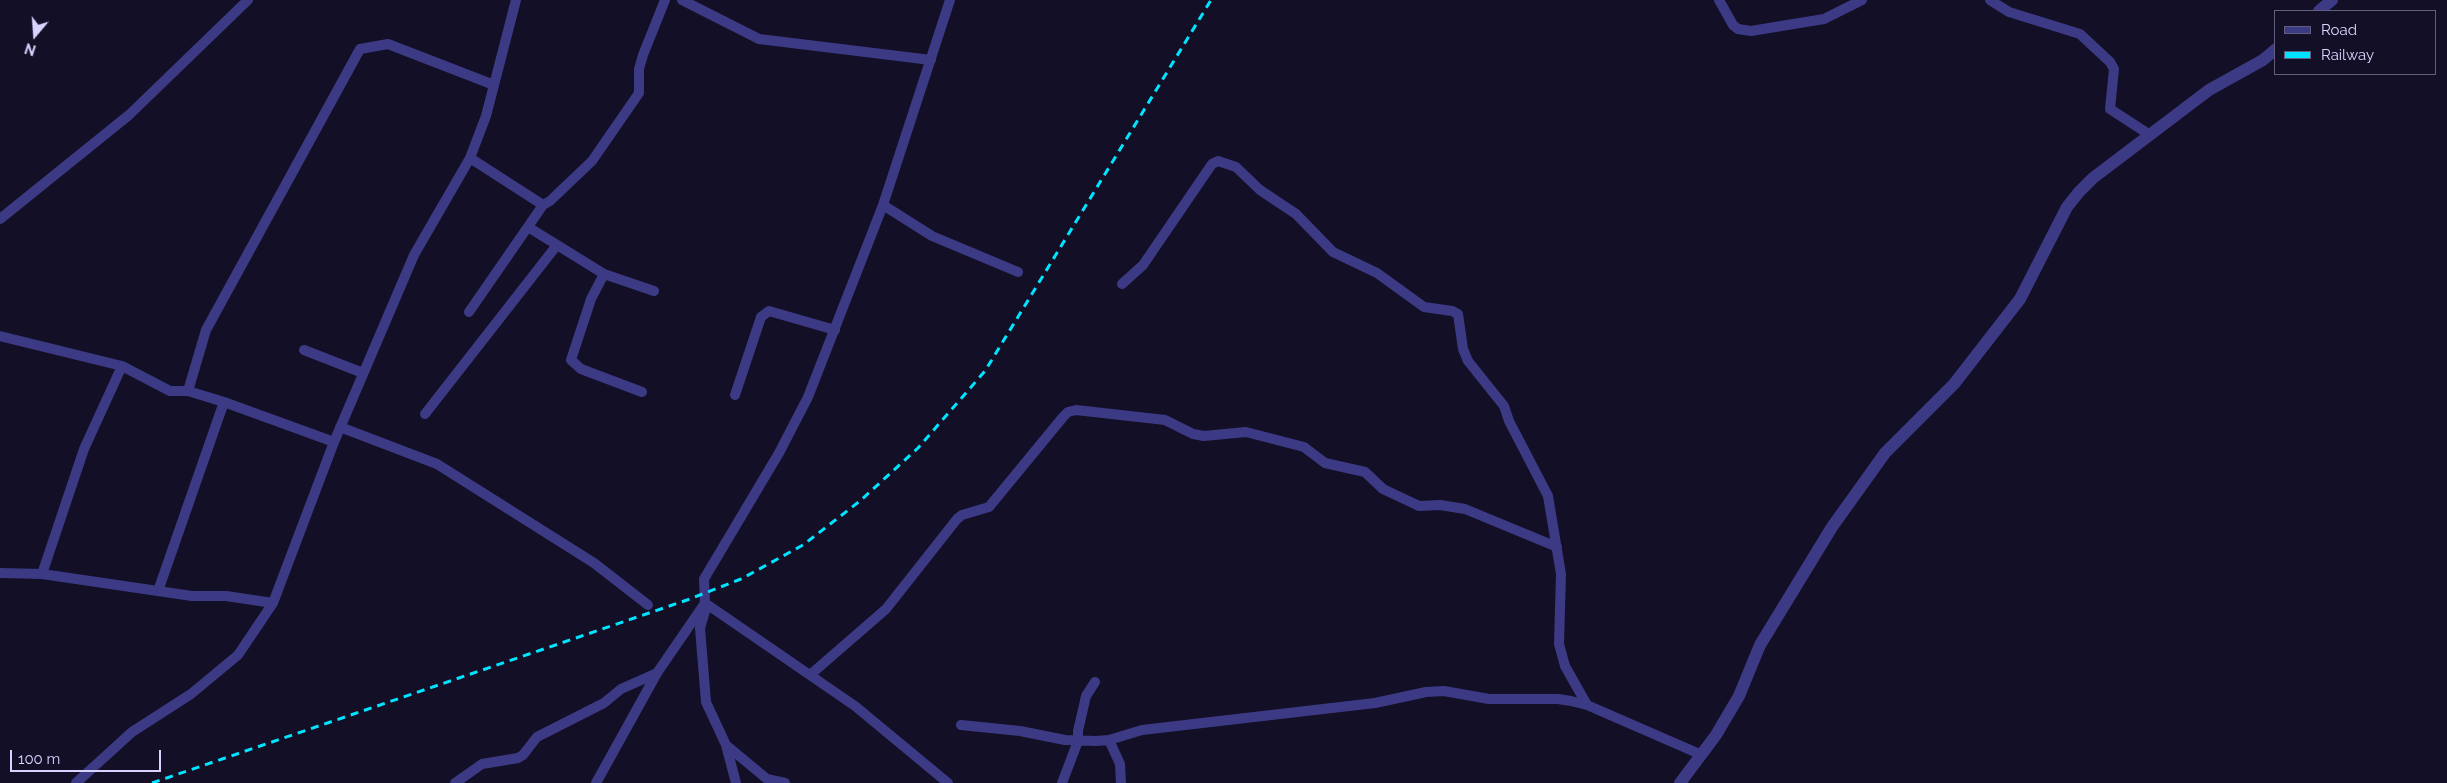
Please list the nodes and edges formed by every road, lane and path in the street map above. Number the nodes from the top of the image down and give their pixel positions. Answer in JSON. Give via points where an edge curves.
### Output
{"nodes":[{"id":1,"x":248,"y":0,"type":"edge"},
{"id":2,"x":516,"y":0,"type":"edge"},
{"id":3,"x":665,"y":0,"type":"edge"},
{"id":4,"x":682,"y":0,"type":"edge"},
{"id":5,"x":950,"y":0,"type":"edge"},
{"id":6,"x":1719,"y":0,"type":"edge"},
{"id":7,"x":1862,"y":0,"type":"edge"},
{"id":8,"x":1990,"y":0,"type":"edge"},
{"id":9,"x":2332,"y":0,"type":"edge"},
{"id":10,"x":2320,"y":10,"type":"edge"},
{"id":11,"x":2274,"y":51,"type":"edge"},
{"id":12,"x":931,"y":60,"type":"junction"},
{"id":13,"x":494,"y":85,"type":"junction"},
{"id":14,"x":2150,"y":135,"type":"junction"},
{"id":15,"x":470,"y":158,"type":"junction"},
{"id":16,"x":883,"y":204,"type":"junction"},
{"id":17,"x":543,"y":205,"type":"junction"},
{"id":18,"x":0,"y":219,"type":"edge"},
{"id":19,"x":528,"y":227,"type":"junction"},
{"id":20,"x":557,"y":245,"type":"junction"},
{"id":21,"x":1018,"y":272,"type":"dead end"},
{"id":22,"x":604,"y":274,"type":"junction"},
{"id":23,"x":1122,"y":284,"type":"dead end"},
{"id":24,"x":654,"y":291,"type":"dead end"},
{"id":25,"x":469,"y":312,"type":"dead end"},
{"id":26,"x":836,"y":330,"type":"junction"},
{"id":27,"x":0,"y":337,"type":"edge"},
{"id":28,"x":304,"y":350,"type":"dead end"},
{"id":29,"x":122,"y":366,"type":"junction"},
{"id":30,"x":363,"y":373,"type":"junction"},
{"id":31,"x":188,"y":391,"type":"junction"},
{"id":32,"x":642,"y":392,"type":"dead end"},
{"id":33,"x":735,"y":395,"type":"dead end"},
{"id":34,"x":224,"y":402,"type":"junction"},
{"id":35,"x":425,"y":414,"type":"dead end"},
{"id":36,"x":340,"y":426,"type":"junction"},
{"id":37,"x":334,"y":442,"type":"junction"},
{"id":38,"x":1557,"y":547,"type":"junction"},
{"id":39,"x":0,"y":573,"type":"edge"},
{"id":40,"x":42,"y":574,"type":"junction"},
{"id":41,"x":158,"y":591,"type":"junction"},
{"id":42,"x":273,"y":603,"type":"junction"},
{"id":43,"x":706,"y":604,"type":"junction"},
{"id":44,"x":648,"y":605,"type":"dead end"},
{"id":45,"x":657,"y":673,"type":"junction"},
{"id":46,"x":810,"y":675,"type":"junction"},
{"id":47,"x":1095,"y":682,"type":"dead end"},
{"id":48,"x":1587,"y":705,"type":"junction"},
{"id":49,"x":961,"y":725,"type":"dead end"},
{"id":50,"x":1109,"y":740,"type":"junction"},
{"id":51,"x":1078,"y":741,"type":"junction"},
{"id":52,"x":726,"y":745,"type":"junction"},
{"id":53,"x":1702,"y":756,"type":"junction"},
{"id":54,"x":76,"y":783,"type":"edge"},
{"id":55,"x":455,"y":783,"type":"edge"},
{"id":56,"x":596,"y":783,"type":"edge"},
{"id":57,"x":736,"y":783,"type":"edge"},
{"id":58,"x":785,"y":783,"type":"edge"},
{"id":59,"x":948,"y":783,"type":"edge"},
{"id":60,"x":1062,"y":783,"type":"edge"},
{"id":61,"x":1121,"y":783,"type":"edge"},
{"id":62,"x":1680,"y":783,"type":"edge"}],
"edges":[{"from":1,"to":18,"type":"street","via":[[129,115]]},
{"from":2,"to":13,"type":"street"},
{"from":3,"to":17,"type":"street","via":[[643,55],[639,93],[592,161]]},
{"from":4,"to":12,"type":"street","via":[[759,39]]},
{"from":5,"to":12,"type":"street"},
{"from":6,"to":7,"type":"street","via":[[1733,25],[1751,31],[1824,19]]},
{"from":8,"to":14,"type":"street","via":[[2009,12],[2080,34],[2114,69],[2110,109]]},
{"from":9,"to":10,"type":"street"},
{"from":11,"to":14,"type":"street","via":[[2210,90]]},
{"from":12,"to":16,"type":"street"},
{"from":13,"to":15,"type":"street"},
{"from":13,"to":31,"type":"street","via":[[388,44],[360,49],[206,330]]},
{"from":14,"to":53,"type":"street","via":[[2079,192],[2067,207],[2020,299],[1954,384],[1885,453],[1832,527],[1760,645],[1739,696]]},
{"from":15,"to":17,"type":"street"},
{"from":15,"to":30,"type":"street","via":[[414,255]]},
{"from":16,"to":21,"type":"street","via":[[932,236]]},
{"from":16,"to":26,"type":"street"},
{"from":17,"to":19,"type":"street"},
{"from":19,"to":20,"type":"street"},
{"from":19,"to":25,"type":"street"},
{"from":20,"to":22,"type":"street"},
{"from":20,"to":35,"type":"street"},
{"from":22,"to":24,"type":"street"},
{"from":22,"to":32,"type":"street","via":[[591,299],[571,360],[581,368]]},
{"from":23,"to":38,"type":"street","via":[[1143,265],[1212,164],[1218,161],[1236,167],[1260,190],[1296,214],[1333,252],[1377,273],[1424,307],[1458,314],[1468,361],[1504,406],[1548,496]]},
{"from":26,"to":33,"type":"street","via":[[769,311],[762,317]]},
{"from":26,"to":43,"type":"street","via":[[787,437],[704,579]]},
{"from":27,"to":29,"type":"street"},
{"from":28,"to":30,"type":"street"},
{"from":29,"to":31,"type":"street","via":[[170,391]]},
{"from":29,"to":40,"type":"street","via":[[84,449]]},
{"from":30,"to":36,"type":"street"},
{"from":31,"to":34,"type":"street"},
{"from":34,"to":37,"type":"street"},
{"from":34,"to":41,"type":"street"},
{"from":36,"to":37,"type":"street"},
{"from":36,"to":44,"type":"street","via":[[437,464],[594,563]]},
{"from":37,"to":42,"type":"street"},
{"from":38,"to":46,"type":"street","via":[[1465,509],[1419,506],[1383,489],[1365,472],[1325,463],[1304,447],[1246,432],[1204,436],[1165,420],[1076,410],[1063,417],[989,507],[957,519],[886,609]]},
{"from":38,"to":48,"type":"street","via":[[1561,574],[1559,644],[1565,666]]},
{"from":39,"to":40,"type":"street"},
{"from":40,"to":41,"type":"street"},
{"from":41,"to":42,"type":"street"},
{"from":42,"to":54,"type":"street","via":[[238,655],[191,694],[132,732]]},
{"from":43,"to":45,"type":"street"},
{"from":43,"to":46,"type":"street"},
{"from":43,"to":52,"type":"street","via":[[700,623],[705,694]]},
{"from":45,"to":55,"type":"street","via":[[621,689],[604,703],[537,737],[524,755],[482,764]]},
{"from":45,"to":56,"type":"street"},
{"from":46,"to":59,"type":"street","via":[[855,706]]},
{"from":47,"to":51,"type":"street","via":[[1082,709]]},
{"from":48,"to":50,"type":"street","via":[[1558,698],[1489,699],[1444,691],[1426,692],[1375,703],[1142,730]]},
{"from":48,"to":53,"type":"street"},
{"from":49,"to":51,"type":"street"},
{"from":50,"to":51,"type":"street"},
{"from":50,"to":61,"type":"street","via":[[1120,764]]},
{"from":51,"to":60,"type":"street"},
{"from":52,"to":57,"type":"street"},
{"from":52,"to":58,"type":"street","via":[[767,778]]},
{"from":53,"to":62,"type":"street"}]}
